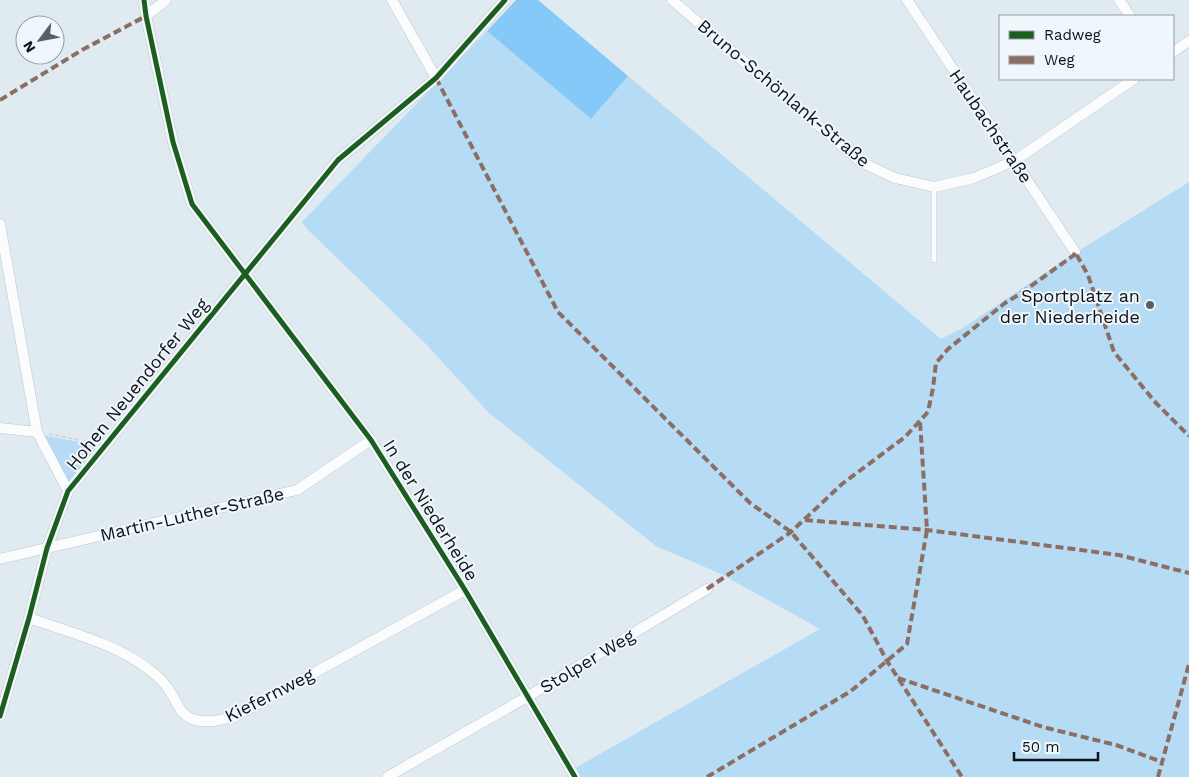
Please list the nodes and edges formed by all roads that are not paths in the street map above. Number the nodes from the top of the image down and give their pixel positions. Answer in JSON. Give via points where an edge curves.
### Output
{"nodes":[{"id":1,"x":144,"y":0,"type":"edge"},
{"id":2,"x":166,"y":0,"type":"edge"},
{"id":3,"x":392,"y":0,"type":"edge"},
{"id":4,"x":505,"y":0,"type":"edge"},
{"id":5,"x":672,"y":0,"type":"edge"},
{"id":6,"x":907,"y":0,"type":"edge"},
{"id":7,"x":1119,"y":0,"type":"edge"},
{"id":8,"x":1129,"y":15,"type":"edge"},
{"id":9,"x":146,"y":16,"type":"junction"},
{"id":10,"x":1189,"y":41,"type":"edge"},
{"id":11,"x":1174,"y":51,"type":"edge"},
{"id":12,"x":436,"y":78,"type":"junction"},
{"id":13,"x":1133,"y":80,"type":"edge"},
{"id":14,"x":1014,"y":161,"type":"junction"},
{"id":15,"x":934,"y":186,"type":"junction"},
{"id":16,"x":0,"y":224,"type":"edge"},
{"id":17,"x":1074,"y":252,"type":"dead end"},
{"id":18,"x":934,"y":260,"type":"dead end"},
{"id":19,"x":245,"y":273,"type":"junction"},
{"id":20,"x":0,"y":428,"type":"edge"},
{"id":21,"x":37,"y":432,"type":"junction"},
{"id":22,"x":371,"y":440,"type":"junction"},
{"id":23,"x":68,"y":491,"type":"junction"},
{"id":24,"x":47,"y":548,"type":"junction"},
{"id":25,"x":0,"y":559,"type":"edge"},
{"id":26,"x":465,"y":590,"type":"junction"},
{"id":27,"x":707,"y":590,"type":"dead end"},
{"id":28,"x":29,"y":618,"type":"junction"},
{"id":29,"x":527,"y":697,"type":"junction"},
{"id":30,"x":0,"y":716,"type":"edge"},
{"id":31,"x":387,"y":777,"type":"edge"},
{"id":32,"x":575,"y":777,"type":"edge"}],
"edges":[{"from":1,"to":9,"type":"street","name":"In der Niederheide"},
{"from":2,"to":9,"type":"street"},
{"from":3,"to":12,"type":"street"},
{"from":4,"to":12,"type":"street","name":"Hohen Neuendorfer Weg"},
{"from":5,"to":15,"type":"street","name":"Bruno-Schönlank-Straße","via":[[861,162],[896,178]]},
{"from":6,"to":14,"type":"street","name":"Haubachstraße"},
{"from":7,"to":8,"type":"street"},
{"from":9,"to":19,"type":"street","name":"In der Niederheide","via":[[173,142],[192,204]]},
{"from":10,"to":11,"type":"street"},
{"from":12,"to":19,"type":"street","name":"Hohen Neuendorfer Weg","via":[[338,160]]},
{"from":13,"to":14,"type":"street","name":"Bruno-Schönlank-Straße"},
{"from":14,"to":15,"type":"street","name":"Bruno-Schönlank-Straße","via":[[974,178]]},
{"from":14,"to":17,"type":"street","name":"Haubachstraße"},
{"from":15,"to":18,"type":"lane"},
{"from":16,"to":21,"type":"street"},
{"from":19,"to":22,"type":"street","name":"In der Niederheide"},
{"from":19,"to":23,"type":"street","name":"Hohen Neuendorfer Weg"},
{"from":20,"to":21,"type":"street"},
{"from":21,"to":23,"type":"street"},
{"from":22,"to":24,"type":"street","name":"Martin-Luther-Straße","via":[[297,490]]},
{"from":22,"to":26,"type":"street","name":"In der Niederheide"},
{"from":23,"to":24,"type":"street","name":"Hohen Neuendorfer Weg"},
{"from":24,"to":25,"type":"street","name":"Martin-Luther-Straße"},
{"from":24,"to":28,"type":"street","name":"Hohen Neuendorfer Weg"},
{"from":26,"to":28,"type":"street","name":"Kiefernweg","via":[[234,717],[212,721],[193,719],[184,714],[165,684],[129,655]]},
{"from":26,"to":29,"type":"street","name":"In der Niederheide"},
{"from":27,"to":29,"type":"street","name":"Stolper Weg"},
{"from":28,"to":30,"type":"street","name":"Hohen Neuendorfer Weg"},
{"from":29,"to":31,"type":"street","name":"Stolper Weg"},
{"from":29,"to":32,"type":"street","name":"In der Niederheide"}]}
